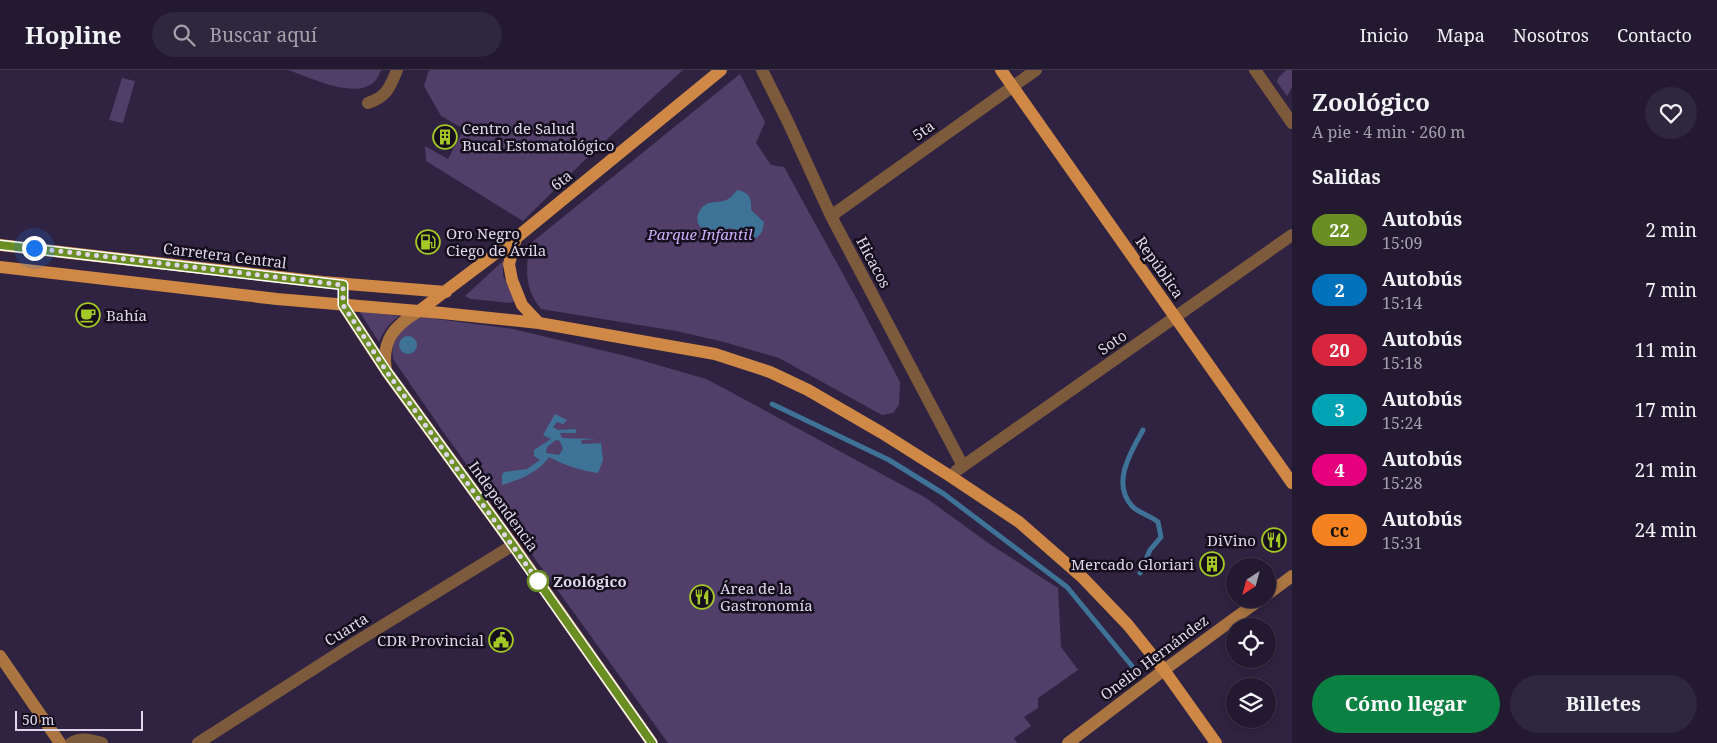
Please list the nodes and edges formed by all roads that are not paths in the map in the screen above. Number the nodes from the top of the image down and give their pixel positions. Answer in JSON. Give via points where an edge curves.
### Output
{"nodes":[{"id":1,"x":397,"y":70,"type":"edge"},
{"id":2,"x":721,"y":70,"type":"edge"},
{"id":3,"x":762,"y":70,"type":"edge"},
{"id":4,"x":1001,"y":70,"type":"edge"},
{"id":5,"x":1036,"y":70,"type":"edge"},
{"id":6,"x":1255,"y":70,"type":"edge"},
{"id":7,"x":1013,"y":86,"type":"junction"},
{"id":8,"x":368,"y":103,"type":"dead end"},
{"id":9,"x":1292,"y":123,"type":"edge"},
{"id":10,"x":831,"y":216,"type":"junction"},
{"id":11,"x":1292,"y":235,"type":"edge"},
{"id":12,"x":516,"y":238,"type":"junction"},
{"id":13,"x":0,"y":244,"type":"edge"},
{"id":14,"x":0,"y":267,"type":"edge"},
{"id":15,"x":343,"y":285,"type":"junction"},
{"id":16,"x":446,"y":292,"type":"junction"},
{"id":17,"x":343,"y":305,"type":"junction"},
{"id":18,"x":420,"y":311,"type":"junction"},
{"id":19,"x":1176,"y":317,"type":"junction"},
{"id":20,"x":539,"y":323,"type":"junction"},
{"id":21,"x":387,"y":372,"type":"junction"},
{"id":22,"x":963,"y":466,"type":"junction"},
{"id":23,"x":950,"y":476,"type":"junction"},
{"id":24,"x":1292,"y":483,"type":"edge"},
{"id":25,"x":513,"y":545,"type":"junction"},
{"id":26,"x":1292,"y":576,"type":"edge"},
{"id":27,"x":1276,"y":588,"type":"edge"},
{"id":28,"x":1249,"y":608,"type":"edge"},
{"id":29,"x":0,"y":656,"type":"edge"},
{"id":30,"x":1164,"y":670,"type":"junction"},
{"id":31,"x":60,"y":743,"type":"edge"},
{"id":32,"x":71,"y":743,"type":"edge"},
{"id":33,"x":102,"y":743,"type":"edge"},
{"id":34,"x":198,"y":743,"type":"edge"},
{"id":35,"x":652,"y":743,"type":"edge"},
{"id":36,"x":1068,"y":743,"type":"edge"},
{"id":37,"x":1216,"y":743,"type":"edge"}],
"edges":[{"from":1,"to":8,"type":"street","via":[[382,97]]},
{"from":2,"to":12,"type":"main road","name":"6ta"},
{"from":3,"to":10,"type":"street","name":"Hicacos"},
{"from":4,"to":7,"type":"main road","name":"República"},
{"from":5,"to":7,"type":"street","name":"5ta"},
{"from":6,"to":9,"type":"street"},
{"from":7,"to":10,"type":"street","name":"5ta"},
{"from":7,"to":19,"type":"main road","name":"República"},
{"from":10,"to":22,"type":"street","name":"Hicacos"},
{"from":11,"to":19,"type":"street","name":"Soto"},
{"from":12,"to":16,"type":"main road","name":"6ta"},
{"from":12,"to":20,"type":"main road","via":[[509,264],[512,280],[522,305]]},
{"from":13,"to":15,"type":"main road","name":"Carretera Central"},
{"from":14,"to":17,"type":"main road"},
{"from":15,"to":16,"type":"main road","name":"Carretera Central"},
{"from":15,"to":17,"type":"main road"},
{"from":16,"to":18,"type":"main road","name":"6ta"},
{"from":17,"to":18,"type":"main road"},
{"from":17,"to":21,"type":"street","name":"Independencia"},
{"from":18,"to":20,"type":"main road"},
{"from":18,"to":21,"type":"street","via":[[403,321],[389,337],[384,356]]},
{"from":19,"to":22,"type":"street","name":"Soto"},
{"from":19,"to":24,"type":"main road","name":"República"},
{"from":20,"to":23,"type":"main road","via":[[715,354],[770,372],[808,390]]},
{"from":21,"to":25,"type":"street","name":"Independencia"},
{"from":22,"to":23,"type":"street","name":"Soto"},
{"from":23,"to":30,"type":"main road","via":[[1019,522],[1083,578],[1128,625]]},
{"from":25,"to":34,"type":"street","name":"Cuarta"},
{"from":25,"to":35,"type":"street","name":"Independencia"},
{"from":26,"to":27,"type":"street"},
{"from":28,"to":30,"type":"street","name":"Onelio Hernández"},
{"from":29,"to":31,"type":"street"},
{"from":30,"to":36,"type":"street","name":"Onelio Hernández"},
{"from":30,"to":37,"type":"main road"},
{"from":32,"to":33,"type":"street","via":[[89,739]]}]}
